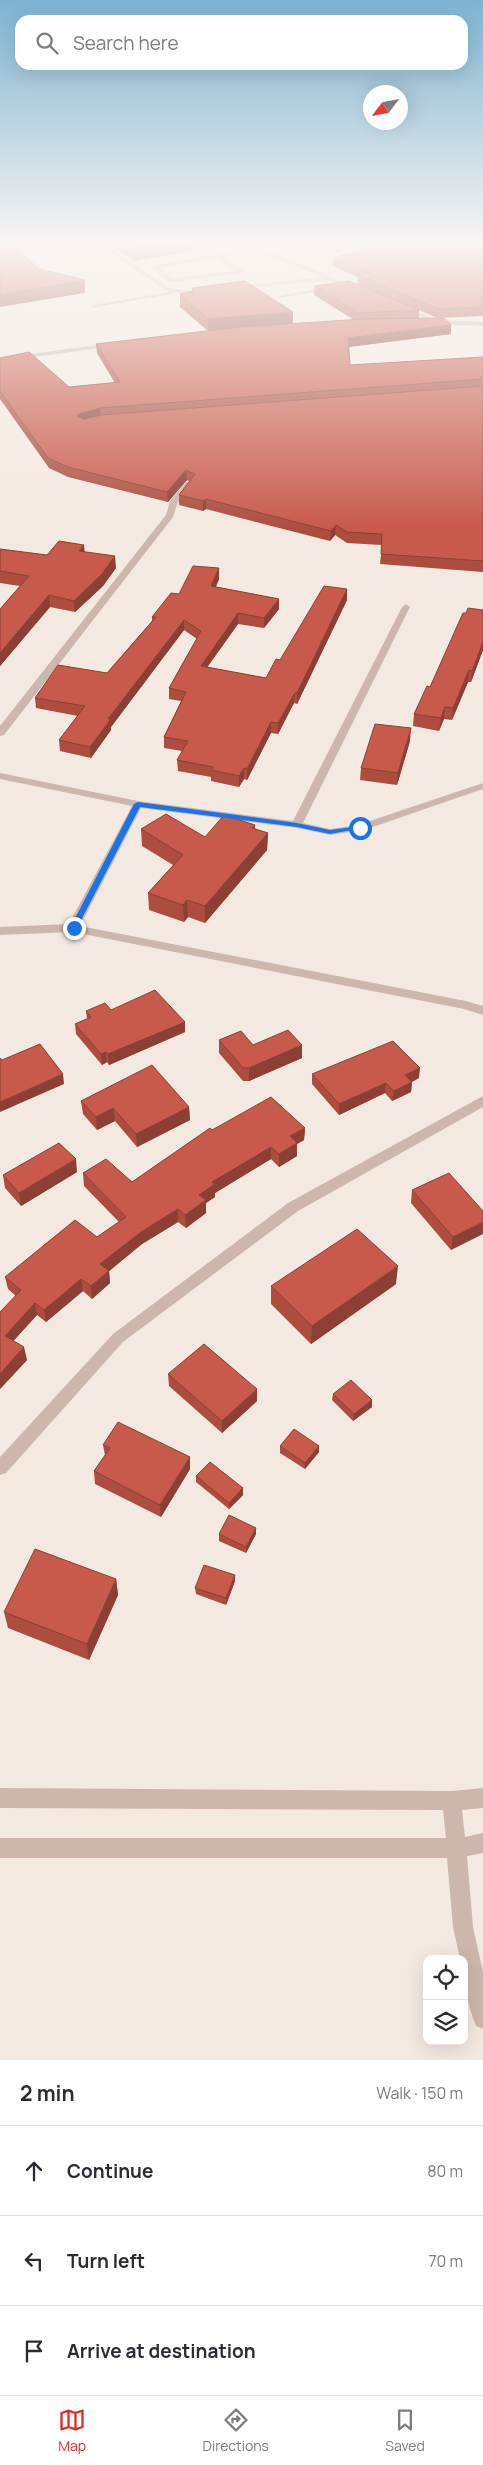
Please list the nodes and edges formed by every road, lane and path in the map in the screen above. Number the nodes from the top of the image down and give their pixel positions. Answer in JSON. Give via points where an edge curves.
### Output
{"nodes":[{"id":1,"x":125,"y":344,"type":"edge"},
{"id":2,"x":0,"y":360,"type":"edge"},
{"id":3,"x":188,"y":484,"type":"edge"},
{"id":4,"x":406,"y":606,"type":"dead end"},
{"id":5,"x":0,"y":734,"type":"edge"},
{"id":6,"x":0,"y":776,"type":"edge"},
{"id":7,"x":483,"y":786,"type":"edge"},
{"id":8,"x":138,"y":804,"type":"junction"},
{"id":9,"x":297,"y":825,"type":"junction"},
{"id":10,"x":74,"y":928,"type":"junction"},
{"id":11,"x":0,"y":931,"type":"edge"},
{"id":12,"x":483,"y":1011,"type":"edge"},
{"id":13,"x":483,"y":1101,"type":"edge"},
{"id":14,"x":0,"y":1468,"type":"edge"},
{"id":15,"x":0,"y":1798,"type":"edge"},
{"id":16,"x":483,"y":1798,"type":"edge"},
{"id":17,"x":452,"y":1801,"type":"junction"},
{"id":18,"x":483,"y":1843,"type":"edge"},
{"id":19,"x":0,"y":1848,"type":"edge"},
{"id":20,"x":456,"y":1848,"type":"junction"},
{"id":21,"x":483,"y":2018,"type":"edge"}],
"edges":[{"from":1,"to":2,"type":"street"},
{"from":3,"to":5,"type":"street","via":[[174,501],[170,515]]},
{"from":4,"to":9,"type":"street"},
{"from":6,"to":8,"type":"street"},
{"from":7,"to":9,"type":"street","via":[[360,828],[330,832]]},
{"from":8,"to":9,"type":"street"},
{"from":8,"to":10,"type":"street"},
{"from":10,"to":11,"type":"street"},
{"from":10,"to":12,"type":"street"},
{"from":13,"to":14,"type":"street","via":[[293,1207],[118,1338]]},
{"from":15,"to":17,"type":"street"},
{"from":16,"to":17,"type":"street"},
{"from":17,"to":20,"type":"street"},
{"from":18,"to":20,"type":"street"},
{"from":19,"to":20,"type":"street"},
{"from":20,"to":21,"type":"street","via":[[463,1927]]}]}
